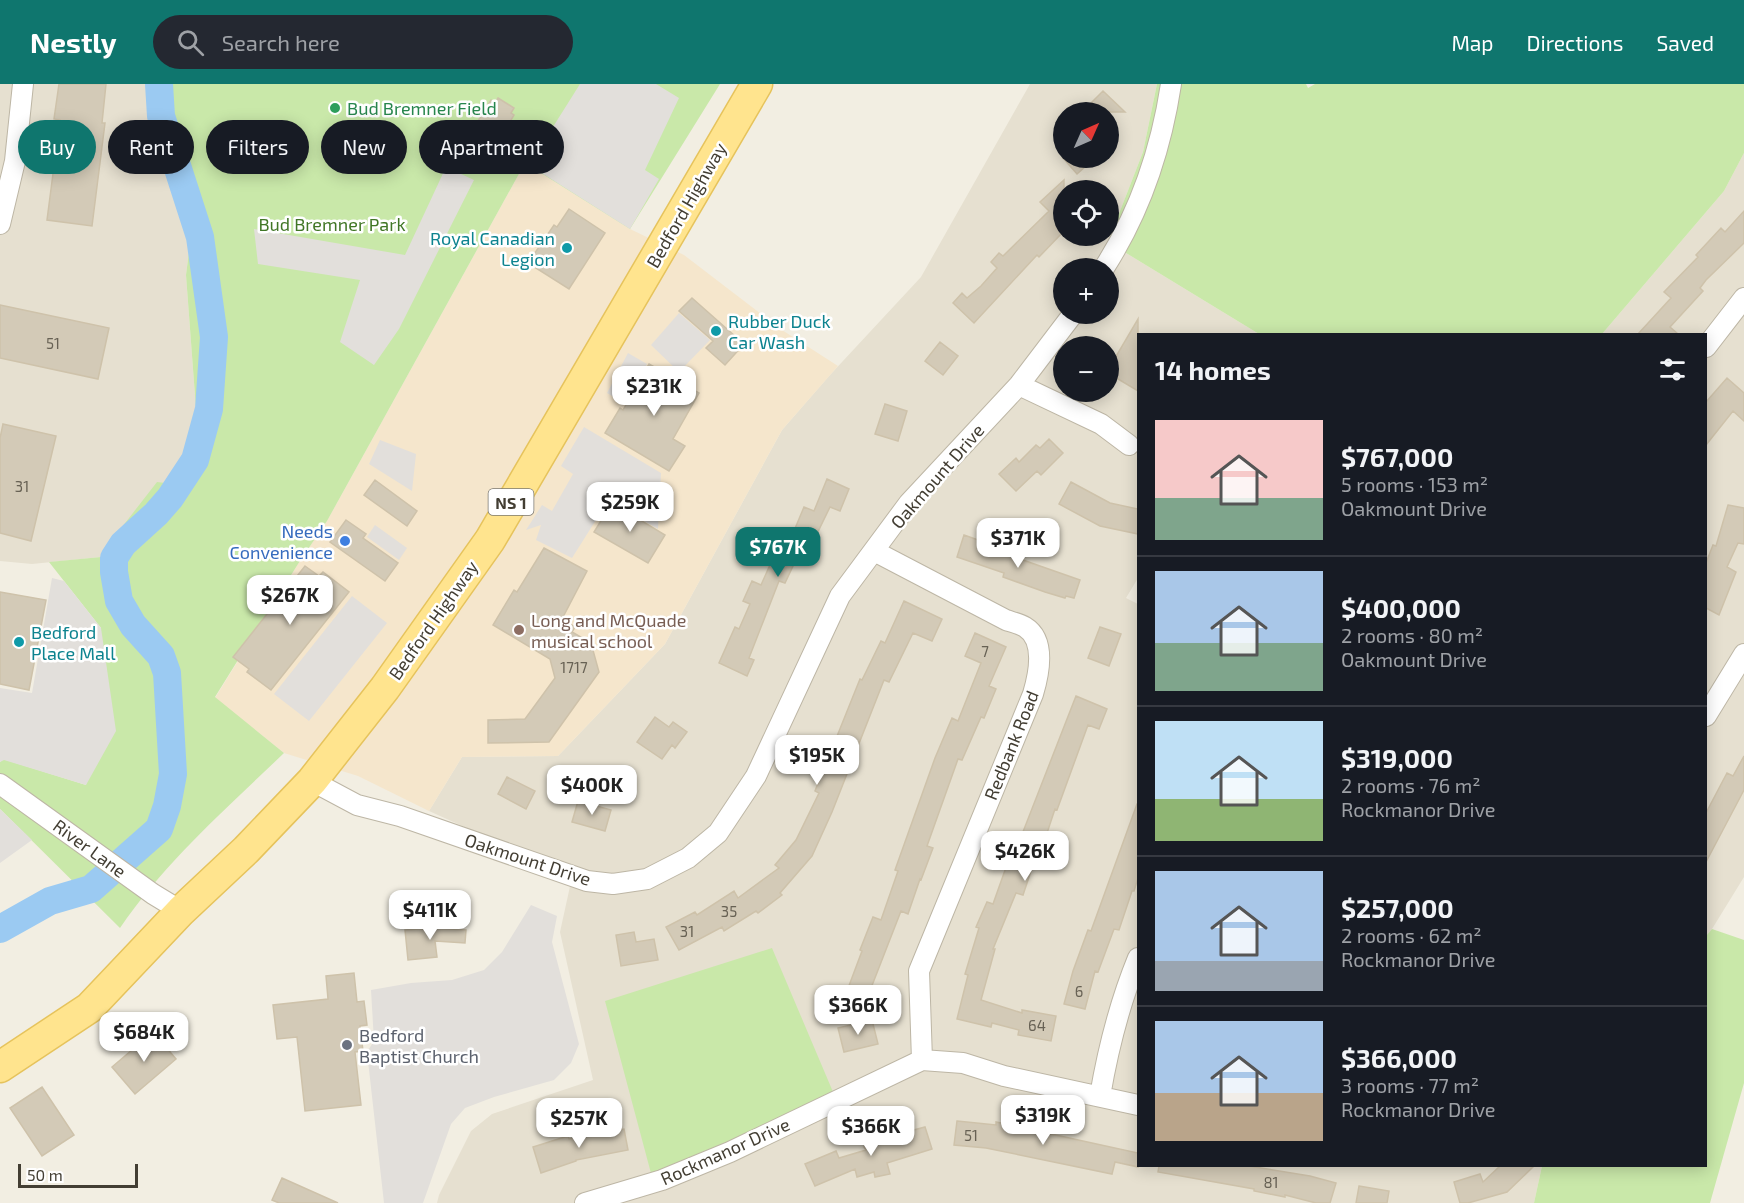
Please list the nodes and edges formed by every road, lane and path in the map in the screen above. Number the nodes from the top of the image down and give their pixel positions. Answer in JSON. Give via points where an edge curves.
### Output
{"nodes":[{"id":1,"x":23,"y":84,"type":"edge"},
{"id":2,"x":757,"y":84,"type":"edge"},
{"id":3,"x":1171,"y":84,"type":"edge"},
{"id":4,"x":0,"y":224,"type":"edge"},
{"id":5,"x":1109,"y":258,"type":"edge"},
{"id":6,"x":1744,"y":298,"type":"edge"},
{"id":7,"x":1738,"y":320,"type":"edge"},
{"id":8,"x":1066,"y":324,"type":"edge"},
{"id":9,"x":1707,"y":346,"type":"edge"},
{"id":10,"x":1020,"y":385,"type":"junction"},
{"id":11,"x":1129,"y":445,"type":"dead end"},
{"id":12,"x":874,"y":551,"type":"junction"},
{"id":13,"x":1744,"y":654,"type":"edge"},
{"id":14,"x":1707,"y":714,"type":"edge"},
{"id":15,"x":312,"y":781,"type":"junction"},
{"id":16,"x":0,"y":784,"type":"edge"},
{"id":17,"x":181,"y":911,"type":"junction"},
{"id":18,"x":1137,"y":960,"type":"edge"},
{"id":19,"x":922,"y":1059,"type":"junction"},
{"id":20,"x":0,"y":1067,"type":"edge"},
{"id":21,"x":1100,"y":1096,"type":"junction"},
{"id":22,"x":1137,"y":1105,"type":"edge"},
{"id":23,"x":585,"y":1203,"type":"edge"}],
"edges":[{"from":1,"to":4,"type":"street","via":[[15,161]]},
{"from":2,"to":15,"type":"main road","name":"Bedford Highway","number":"NS 1","via":[[490,540],[385,688]]},
{"from":3,"to":5,"type":"street","via":[[1157,152],[1139,203]]},
{"from":6,"to":7,"type":"street"},
{"from":7,"to":9,"type":"street"},
{"from":8,"to":10,"type":"street","name":"Oakmount Drive"},
{"from":10,"to":11,"type":"street","via":[[1101,424]]},
{"from":10,"to":12,"type":"street","name":"Oakmount Drive","via":[[909,503]]},
{"from":12,"to":15,"type":"street","name":"Oakmount Drive","via":[[840,596],[756,776],[718,833],[688,858],[647,879],[614,884],[587,881],[400,816],[357,805]]},
{"from":12,"to":19,"type":"street","name":"Redbank Road","via":[[1026,627],[1040,648],[1032,694],[919,971]]},
{"from":13,"to":14,"type":"street"},
{"from":15,"to":17,"type":"main road","name":"Bedford Highway","number":"NS 1"},
{"from":16,"to":17,"type":"street","name":"River Lane"},
{"from":17,"to":20,"type":"main road","name":"Bedford Highway","number":"NS 1","via":[[89,1008]]},
{"from":18,"to":21,"type":"street","via":[[1107,1054]]},
{"from":19,"to":21,"type":"street","via":[[963,1063],[1004,1076]]},
{"from":19,"to":23,"type":"street","name":"Rockmanor Drive","via":[[730,1152],[662,1180]]},
{"from":21,"to":22,"type":"street"}]}
